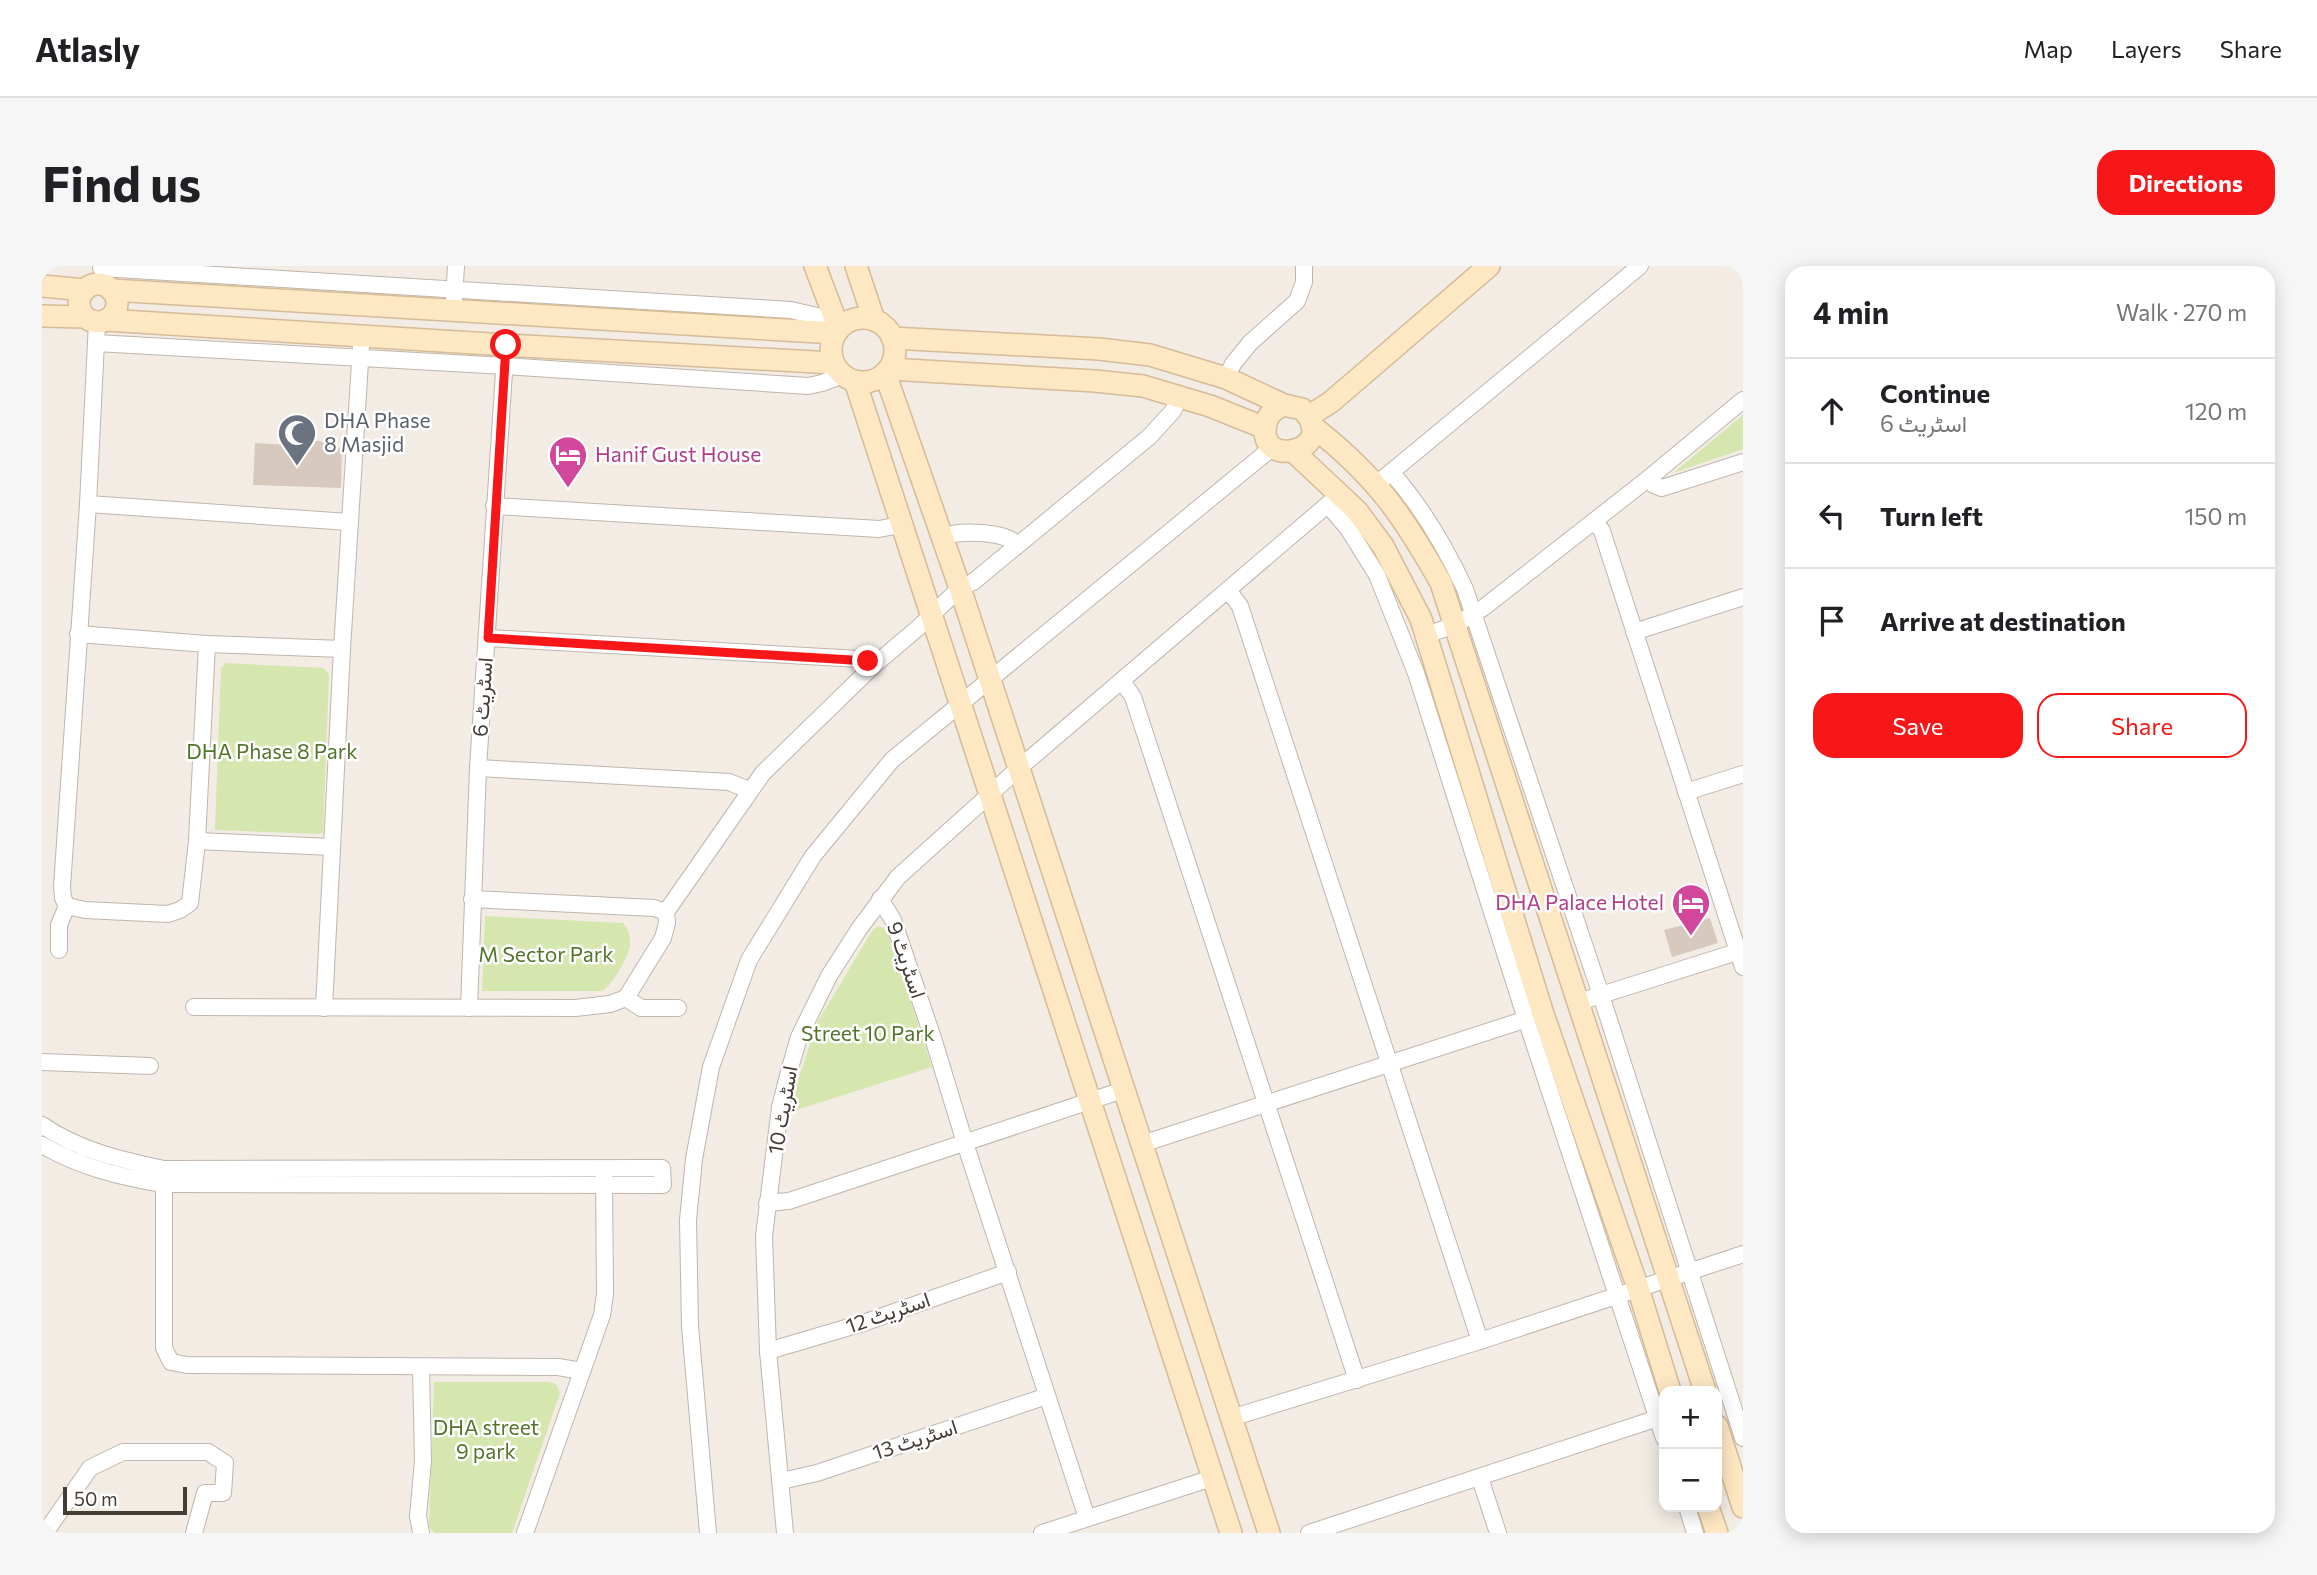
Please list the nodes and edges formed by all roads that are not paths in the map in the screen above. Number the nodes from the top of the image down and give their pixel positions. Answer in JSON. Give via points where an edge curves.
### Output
{"nodes":[{"id":1,"x":456,"y":266,"type":"edge"},
{"id":2,"x":816,"y":266,"type":"edge"},
{"id":3,"x":856,"y":266,"type":"edge"},
{"id":4,"x":1304,"y":266,"type":"edge"},
{"id":5,"x":1489,"y":266,"type":"edge"},
{"id":6,"x":1640,"y":266,"type":"edge"},
{"id":7,"x":290,"y":273,"type":"edge"},
{"id":8,"x":100,"y":280,"type":"edge"},
{"id":9,"x":42,"y":286,"type":"edge"},
{"id":10,"x":454,"y":299,"type":"junction"},
{"id":11,"x":42,"y":316,"type":"edge"},
{"id":12,"x":874,"y":320,"type":"junction"},
{"id":13,"x":96,"y":326,"type":"junction"},
{"id":14,"x":837,"y":331,"type":"junction"},
{"id":15,"x":892,"y":338,"type":"junction"},
{"id":16,"x":452,"y":341,"type":"junction"},
{"id":17,"x":361,"y":347,"type":"junction"},
{"id":18,"x":506,"y":356,"type":"junction"},
{"id":19,"x":887,"y":371,"type":"junction"},
{"id":20,"x":844,"y":373,"type":"junction"},
{"id":21,"x":1226,"y":378,"type":"junction"},
{"id":22,"x":1180,"y":396,"type":"junction"},
{"id":23,"x":1743,"y":400,"type":"edge"},
{"id":24,"x":1284,"y":405,"type":"junction"},
{"id":25,"x":1311,"y":421,"type":"junction"},
{"id":26,"x":1277,"y":442,"type":"junction"},
{"id":27,"x":1743,"y":462,"type":"edge"},
{"id":28,"x":1384,"y":478,"type":"junction"},
{"id":29,"x":1649,"y":478,"type":"junction"},
{"id":30,"x":1335,"y":500,"type":"junction"},
{"id":31,"x":88,"y":504,"type":"junction"},
{"id":32,"x":494,"y":506,"type":"junction"},
{"id":33,"x":1595,"y":521,"type":"junction"},
{"id":34,"x":349,"y":522,"type":"junction"},
{"id":35,"x":900,"y":525,"type":"junction"},
{"id":36,"x":943,"y":537,"type":"junction"},
{"id":37,"x":1016,"y":544,"type":"junction"},
{"id":38,"x":960,"y":588,"type":"junction"},
{"id":39,"x":1228,"y":590,"type":"junction"},
{"id":40,"x":1743,"y":597,"type":"edge"},
{"id":41,"x":931,"y":614,"type":"junction"},
{"id":42,"x":1474,"y":614,"type":"junction"},
{"id":43,"x":1455,"y":625,"type":"junction"},
{"id":44,"x":1634,"y":632,"type":"junction"},
{"id":45,"x":78,"y":634,"type":"junction"},
{"id":46,"x":1426,"y":635,"type":"junction"},
{"id":47,"x":488,"y":638,"type":"junction"},
{"id":48,"x":207,"y":643,"type":"junction"},
{"id":49,"x":342,"y":649,"type":"junction"},
{"id":50,"x":873,"y":666,"type":"junction"},
{"id":51,"x":1122,"y":681,"type":"junction"},
{"id":52,"x":990,"y":682,"type":"junction"},
{"id":53,"x":959,"y":704,"type":"junction"},
{"id":54,"x":478,"y":768,"type":"junction"},
{"id":55,"x":1018,"y":769,"type":"junction"},
{"id":56,"x":1743,"y":774,"type":"edge"},
{"id":57,"x":749,"y":790,"type":"junction"},
{"id":58,"x":1686,"y":792,"type":"junction"},
{"id":59,"x":989,"y":795,"type":"junction"},
{"id":60,"x":197,"y":841,"type":"junction"},
{"id":61,"x":332,"y":847,"type":"junction"},
{"id":62,"x":472,"y":899,"type":"junction"},
{"id":63,"x":880,"y":899,"type":"junction"},
{"id":64,"x":67,"y":906,"type":"junction"},
{"id":65,"x":666,"y":912,"type":"junction"},
{"id":66,"x":59,"y":950,"type":"dead end"},
{"id":67,"x":1741,"y":956,"type":"edge"},
{"id":68,"x":1601,"y":995,"type":"junction"},
{"id":69,"x":626,"y":998,"type":"junction"},
{"id":70,"x":1579,"y":1002,"type":"junction"},
{"id":71,"x":194,"y":1007,"type":"dead end"},
{"id":72,"x":324,"y":1008,"type":"junction"},
{"id":73,"x":468,"y":1008,"type":"junction"},
{"id":74,"x":678,"y":1008,"type":"dead end"},
{"id":75,"x":1534,"y":1016,"type":"junction"},
{"id":76,"x":42,"y":1062,"type":"edge"},
{"id":77,"x":1388,"y":1064,"type":"junction"},
{"id":78,"x":150,"y":1066,"type":"dead end"},
{"id":79,"x":1123,"y":1090,"type":"junction"},
{"id":80,"x":1090,"y":1101,"type":"junction"},
{"id":81,"x":1266,"y":1104,"type":"junction"},
{"id":82,"x":42,"y":1125,"type":"edge"},
{"id":83,"x":965,"y":1143,"type":"junction"},
{"id":84,"x":42,"y":1144,"type":"edge"},
{"id":85,"x":1142,"y":1144,"type":"junction"},
{"id":86,"x":604,"y":1169,"type":"junction"},
{"id":87,"x":164,"y":1176,"type":"junction"},
{"id":88,"x":604,"y":1186,"type":"junction"},
{"id":89,"x":767,"y":1203,"type":"junction"},
{"id":90,"x":1743,"y":1254,"type":"edge"},
{"id":91,"x":1008,"y":1272,"type":"junction"},
{"id":92,"x":1689,"y":1272,"type":"junction"},
{"id":93,"x":1668,"y":1279,"type":"junction"},
{"id":94,"x":1628,"y":1292,"type":"junction"},
{"id":95,"x":1480,"y":1341,"type":"junction"},
{"id":96,"x":768,"y":1352,"type":"junction"},
{"id":97,"x":421,"y":1367,"type":"junction"},
{"id":98,"x":582,"y":1371,"type":"junction"},
{"id":99,"x":1357,"y":1380,"type":"junction"},
{"id":100,"x":1668,"y":1386,"type":"edge"},
{"id":101,"x":1703,"y":1386,"type":"edge"},
{"id":102,"x":1048,"y":1396,"type":"junction"},
{"id":103,"x":1659,"y":1409,"type":"edge"},
{"id":104,"x":1231,"y":1418,"type":"junction"},
{"id":105,"x":1659,"y":1418,"type":"edge"},
{"id":106,"x":1743,"y":1438,"type":"edge"},
{"id":107,"x":1722,"y":1442,"type":"edge"},
{"id":108,"x":1212,"y":1478,"type":"junction"},
{"id":109,"x":1480,"y":1478,"type":"junction"},
{"id":110,"x":781,"y":1481,"type":"junction"},
{"id":111,"x":1743,"y":1507,"type":"edge"},
{"id":112,"x":1689,"y":1512,"type":"edge"},
{"id":113,"x":1710,"y":1512,"type":"edge"},
{"id":114,"x":1087,"y":1518,"type":"junction"},
{"id":115,"x":45,"y":1533,"type":"edge"},
{"id":116,"x":194,"y":1533,"type":"edge"},
{"id":117,"x":421,"y":1533,"type":"edge"},
{"id":118,"x":525,"y":1533,"type":"edge"},
{"id":119,"x":708,"y":1533,"type":"edge"},
{"id":120,"x":785,"y":1533,"type":"edge"},
{"id":121,"x":1042,"y":1533,"type":"edge"},
{"id":122,"x":1231,"y":1533,"type":"edge"},
{"id":123,"x":1269,"y":1533,"type":"edge"},
{"id":124,"x":1309,"y":1533,"type":"edge"},
{"id":125,"x":1498,"y":1533,"type":"edge"},
{"id":126,"x":1695,"y":1533,"type":"edge"},
{"id":127,"x":1717,"y":1533,"type":"edge"}],
"edges":[{"from":1,"to":10,"type":"street"},
{"from":2,"to":14,"type":"street"},
{"from":3,"to":12,"type":"street"},
{"from":4,"to":21,"type":"street","via":[[1297,300],[1250,344]]},
{"from":5,"to":25,"type":"street"},
{"from":6,"to":28,"type":"street"},
{"from":7,"to":8,"type":"street"},
{"from":7,"to":10,"type":"street"},
{"from":8,"to":9,"type":"street"},
{"from":8,"to":10,"type":"street"},
{"from":8,"to":13,"type":"street","via":[[79,303]]},
{"from":8,"to":13,"type":"street","via":[[117,303],[112,316]]},
{"from":10,"to":14,"type":"street"},
{"from":10,"to":16,"type":"street"},
{"from":11,"to":13,"type":"street"},
{"from":12,"to":14,"type":"street","via":[[851,320]]},
{"from":12,"to":15,"type":"street"},
{"from":13,"to":17,"type":"street"},
{"from":13,"to":31,"type":"street"},
{"from":14,"to":20,"type":"street","via":[[831,345]]},
{"from":15,"to":19,"type":"street","via":[[895,354]]},
{"from":15,"to":21,"type":"street","via":[[1129,352]]},
{"from":16,"to":17,"type":"street"},
{"from":16,"to":18,"type":"street"},
{"from":17,"to":18,"type":"street"},
{"from":17,"to":34,"type":"street"},
{"from":18,"to":20,"type":"street"},
{"from":18,"to":32,"type":"street","name":"اسٹریٹ 6"},
{"from":19,"to":20,"type":"street","via":[[871,381]]},
{"from":19,"to":22,"type":"street","via":[[1124,383]]},
{"from":19,"to":36,"type":"street"},
{"from":20,"to":35,"type":"street"},
{"from":21,"to":24,"type":"street"},
{"from":22,"to":26,"type":"street"},
{"from":22,"to":37,"type":"street","via":[[1149,437]]},
{"from":23,"to":29,"type":"street"},
{"from":24,"to":25,"type":"street","via":[[1303,409]]},
{"from":24,"to":26,"type":"street","via":[[1270,413]]},
{"from":25,"to":26,"type":"street","via":[[1308,443]]},
{"from":25,"to":28,"type":"street"},
{"from":26,"to":30,"type":"street"},
{"from":26,"to":52,"type":"street"},
{"from":27,"to":29,"type":"street","via":[[1662,488]]},
{"from":28,"to":42,"type":"street","via":[[1420,506]]},
{"from":28,"to":43,"type":"street","via":[[1435,572]]},
{"from":29,"to":33,"type":"street"},
{"from":30,"to":39,"type":"street","name":"اسٹریٹ 10"},
{"from":30,"to":46,"type":"street","via":[[1357,511],[1383,546]]},
{"from":30,"to":75,"type":"street","via":[[1377,575],[1400,629]]},
{"from":31,"to":34,"type":"street"},
{"from":31,"to":45,"type":"street"},
{"from":32,"to":35,"type":"street","via":[[879,529]]},
{"from":32,"to":47,"type":"street","name":"اسٹریٹ 6"},
{"from":33,"to":42,"type":"street"},
{"from":33,"to":44,"type":"street"},
{"from":34,"to":49,"type":"street"},
{"from":35,"to":41,"type":"street"},
{"from":36,"to":37,"type":"street","via":[[962,532],[1007,537]]},
{"from":36,"to":38,"type":"street"},
{"from":37,"to":38,"type":"street"},
{"from":38,"to":41,"type":"street"},
{"from":38,"to":52,"type":"street"},
{"from":39,"to":51,"type":"street","name":"اسٹریٹ 10"},
{"from":39,"to":77,"type":"street","via":[[1241,606]]},
{"from":40,"to":44,"type":"street"},
{"from":41,"to":50,"type":"street"},
{"from":41,"to":53,"type":"street"},
{"from":42,"to":43,"type":"street"},
{"from":42,"to":68,"type":"street"},
{"from":43,"to":46,"type":"street"},
{"from":43,"to":70,"type":"street"},
{"from":44,"to":58,"type":"street"},
{"from":45,"to":48,"type":"street"},
{"from":45,"to":64,"type":"street","via":[[62,887]]},
{"from":46,"to":75,"type":"street"},
{"from":47,"to":50,"type":"street","via":[[859,659]]},
{"from":47,"to":54,"type":"street","name":"اسٹریٹ 6"},
{"from":48,"to":49,"type":"street"},
{"from":48,"to":60,"type":"street"},
{"from":49,"to":61,"type":"street"},
{"from":50,"to":57,"type":"street"},
{"from":51,"to":55,"type":"street","name":"اسٹریٹ 10"},
{"from":51,"to":81,"type":"street","via":[[1133,697]]},
{"from":52,"to":53,"type":"street"},
{"from":52,"to":55,"type":"street"},
{"from":53,"to":59,"type":"street"},
{"from":53,"to":119,"type":"street","via":[[892,761],[813,856],[749,960],[711,1068],[688,1220],[690,1326]]},
{"from":54,"to":57,"type":"street","via":[[729,782]]},
{"from":54,"to":62,"type":"street","name":"اسٹریٹ 6"},
{"from":55,"to":59,"type":"street","name":"اسٹریٹ 10"},
{"from":55,"to":79,"type":"street"},
{"from":56,"to":58,"type":"street"},
{"from":57,"to":65,"type":"street"},
{"from":58,"to":67,"type":"street"},
{"from":59,"to":63,"type":"street","name":"اسٹریٹ 10"},
{"from":59,"to":80,"type":"street"},
{"from":60,"to":61,"type":"street"},
{"from":60,"to":64,"type":"street","via":[[190,903],[180,910],[168,914]]},
{"from":61,"to":72,"type":"street"},
{"from":62,"to":65,"type":"street"},
{"from":62,"to":73,"type":"street","name":"اسٹریٹ 6"},
{"from":63,"to":83,"type":"street","name":"اسٹریٹ 9","via":[[893,920]]},
{"from":63,"to":89,"type":"street","name":"اسٹریٹ 10","via":[[829,976],[799,1037],[780,1107]]},
{"from":64,"to":66,"type":"street","via":[[59,925]]},
{"from":65,"to":69,"type":"street","via":[[663,937]]},
{"from":67,"to":68,"type":"street"},
{"from":68,"to":70,"type":"street"},
{"from":68,"to":92,"type":"street"},
{"from":69,"to":73,"type":"street","via":[[575,1009]]},
{"from":69,"to":74,"type":"street","via":[[641,1008]]},
{"from":70,"to":93,"type":"street"},
{"from":71,"to":72,"type":"street"},
{"from":72,"to":73,"type":"street"},
{"from":75,"to":77,"type":"street"},
{"from":75,"to":94,"type":"street"},
{"from":76,"to":78,"type":"street"},
{"from":77,"to":81,"type":"street"},
{"from":77,"to":95,"type":"street"},
{"from":79,"to":80,"type":"street"},
{"from":79,"to":85,"type":"street"},
{"from":80,"to":83,"type":"street"},
{"from":80,"to":108,"type":"street"},
{"from":81,"to":85,"type":"street"},
{"from":81,"to":99,"type":"street"},
{"from":82,"to":87,"type":"street","via":[[100,1154]]},
{"from":83,"to":89,"type":"street","via":[[789,1201]]},
{"from":83,"to":91,"type":"street","name":"اسٹریٹ 9"},
{"from":84,"to":87,"type":"street","via":[[105,1172]]},
{"from":85,"to":104,"type":"street"},
{"from":86,"to":87,"type":"street"},
{"from":86,"to":88,"type":"street"},
{"from":86,"to":88,"type":"street","via":[[662,1168],[663,1185]]},
{"from":87,"to":88,"type":"street"},
{"from":87,"to":97,"type":"street","via":[[164,1348],[171,1362]]},
{"from":88,"to":98,"type":"street","via":[[605,1294]]},
{"from":89,"to":96,"type":"street","name":"اسٹریٹ 10"},
{"from":90,"to":92,"type":"street"},
{"from":91,"to":96,"type":"street","name":"اسٹریٹ 12"},
{"from":91,"to":102,"type":"street","name":"اسٹریٹ 9"},
{"from":92,"to":93,"type":"street"},
{"from":92,"to":106,"type":"street"},
{"from":93,"to":94,"type":"street"},
{"from":93,"to":101,"type":"street"},
{"from":94,"to":95,"type":"street"},
{"from":94,"to":100,"type":"street"},
{"from":94,"to":103,"type":"street"},
{"from":95,"to":99,"type":"street"},
{"from":96,"to":110,"type":"street","name":"اسٹریٹ 10"},
{"from":97,"to":98,"type":"street"},
{"from":97,"to":117,"type":"street"},
{"from":98,"to":118,"type":"street"},
{"from":99,"to":104,"type":"street"},
{"from":102,"to":110,"type":"street","name":"اسٹریٹ 13"},
{"from":102,"to":114,"type":"street","name":"اسٹریٹ 9"},
{"from":104,"to":123,"type":"street"},
{"from":105,"to":109,"type":"street"},
{"from":107,"to":111,"type":"street"},
{"from":108,"to":114,"type":"street"},
{"from":108,"to":122,"type":"street"},
{"from":109,"to":124,"type":"street"},
{"from":109,"to":125,"type":"street"},
{"from":110,"to":120,"type":"street","name":"اسٹریٹ 10"},
{"from":112,"to":126,"type":"street"},
{"from":113,"to":127,"type":"street"},
{"from":114,"to":121,"type":"street"},
{"from":115,"to":116,"type":"street","via":[[90,1468],[123,1452],[208,1452],[225,1463],[223,1493],[205,1493]]}]}
